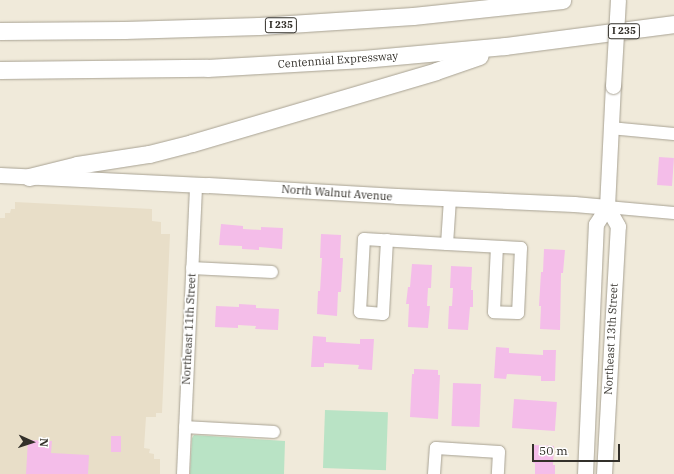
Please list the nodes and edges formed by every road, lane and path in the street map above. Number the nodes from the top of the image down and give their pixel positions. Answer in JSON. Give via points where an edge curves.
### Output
{"nodes":[{"id":1,"x":562,"y":0,"type":"edge"},
{"id":2,"x":618,"y":0,"type":"edge"},
{"id":3,"x":674,"y":24,"type":"edge"},
{"id":4,"x":0,"y":30,"type":"edge"},
{"id":5,"x":505,"y":46,"type":"junction"},
{"id":6,"x":0,"y":70,"type":"edge"},
{"id":7,"x":610,"y":128,"type":"junction"},
{"id":8,"x":674,"y":134,"type":"edge"},
{"id":9,"x":0,"y":175,"type":"edge"},
{"id":10,"x":29,"y":178,"type":"junction"},
{"id":11,"x":196,"y":185,"type":"junction"},
{"id":12,"x":450,"y":199,"type":"junction"},
{"id":13,"x":607,"y":207,"type":"junction"},
{"id":14,"x":674,"y":212,"type":"edge"},
{"id":15,"x":387,"y":240,"type":"junction"},
{"id":16,"x":447,"y":244,"type":"junction"},
{"id":17,"x":497,"y":247,"type":"junction"},
{"id":18,"x":192,"y":268,"type":"junction"},
{"id":19,"x":272,"y":272,"type":"dead end"},
{"id":20,"x":185,"y":427,"type":"junction"},
{"id":21,"x":274,"y":432,"type":"dead end"},
{"id":22,"x":586,"y":450,"type":"junction"},
{"id":23,"x":605,"y":450,"type":"junction"},
{"id":24,"x":182,"y":474,"type":"edge"},
{"id":25,"x":434,"y":474,"type":"edge"},
{"id":26,"x":498,"y":474,"type":"edge"},
{"id":27,"x":585,"y":474,"type":"edge"},
{"id":28,"x":604,"y":474,"type":"edge"}],
"edges":[{"from":1,"to":4,"type":"highway","number":"I 235","via":[[413,16],[258,26]]},
{"from":2,"to":7,"type":"main road","bridge":true},
{"from":3,"to":5,"type":"highway","name":"Centennial Expressway","number":"I 235"},
{"from":5,"to":6,"type":"highway","name":"Centennial Expressway","number":"I 235","via":[[280,65],[126,70]]},
{"from":5,"to":10,"type":"highway","via":[[436,71],[186,145],[149,154],[77,165]]},
{"from":7,"to":8,"type":"street"},
{"from":7,"to":13,"type":"main road"},
{"from":9,"to":10,"type":"main road","name":"North Walnut Avenue"},
{"from":10,"to":11,"type":"main road","name":"North Walnut Avenue"},
{"from":11,"to":12,"type":"main road","name":"North Walnut Avenue"},
{"from":11,"to":18,"type":"street","name":"Northeast 11th Street"},
{"from":12,"to":13,"type":"main road","name":"North Walnut Avenue"},
{"from":12,"to":16,"type":"street"},
{"from":13,"to":14,"type":"street","name":"North Walnut Avenue"},
{"from":13,"to":22,"type":"main road","name":"Northeast 13th Street","via":[[596,224]]},
{"from":13,"to":23,"type":"main road","name":"Northeast 13th Street","via":[[618,226]]},
{"from":15,"to":15,"type":"street","via":[[364,239],[360,312],[383,314]]},
{"from":15,"to":16,"type":"street"},
{"from":16,"to":17,"type":"street"},
{"from":17,"to":17,"type":"street","via":[[521,248],[518,313],[494,312]]},
{"from":18,"to":19,"type":"street"},
{"from":18,"to":20,"type":"street","name":"Northeast 11th Street"},
{"from":20,"to":21,"type":"street"},
{"from":20,"to":24,"type":"street","name":"Northeast 11th Street"},
{"from":22,"to":23,"type":"main road"},
{"from":22,"to":27,"type":"main road","name":"Northeast 13th Street"},
{"from":23,"to":28,"type":"main road","name":"Northeast 13th Street"},
{"from":25,"to":26,"type":"street","via":[[436,448],[499,452]]}]}
